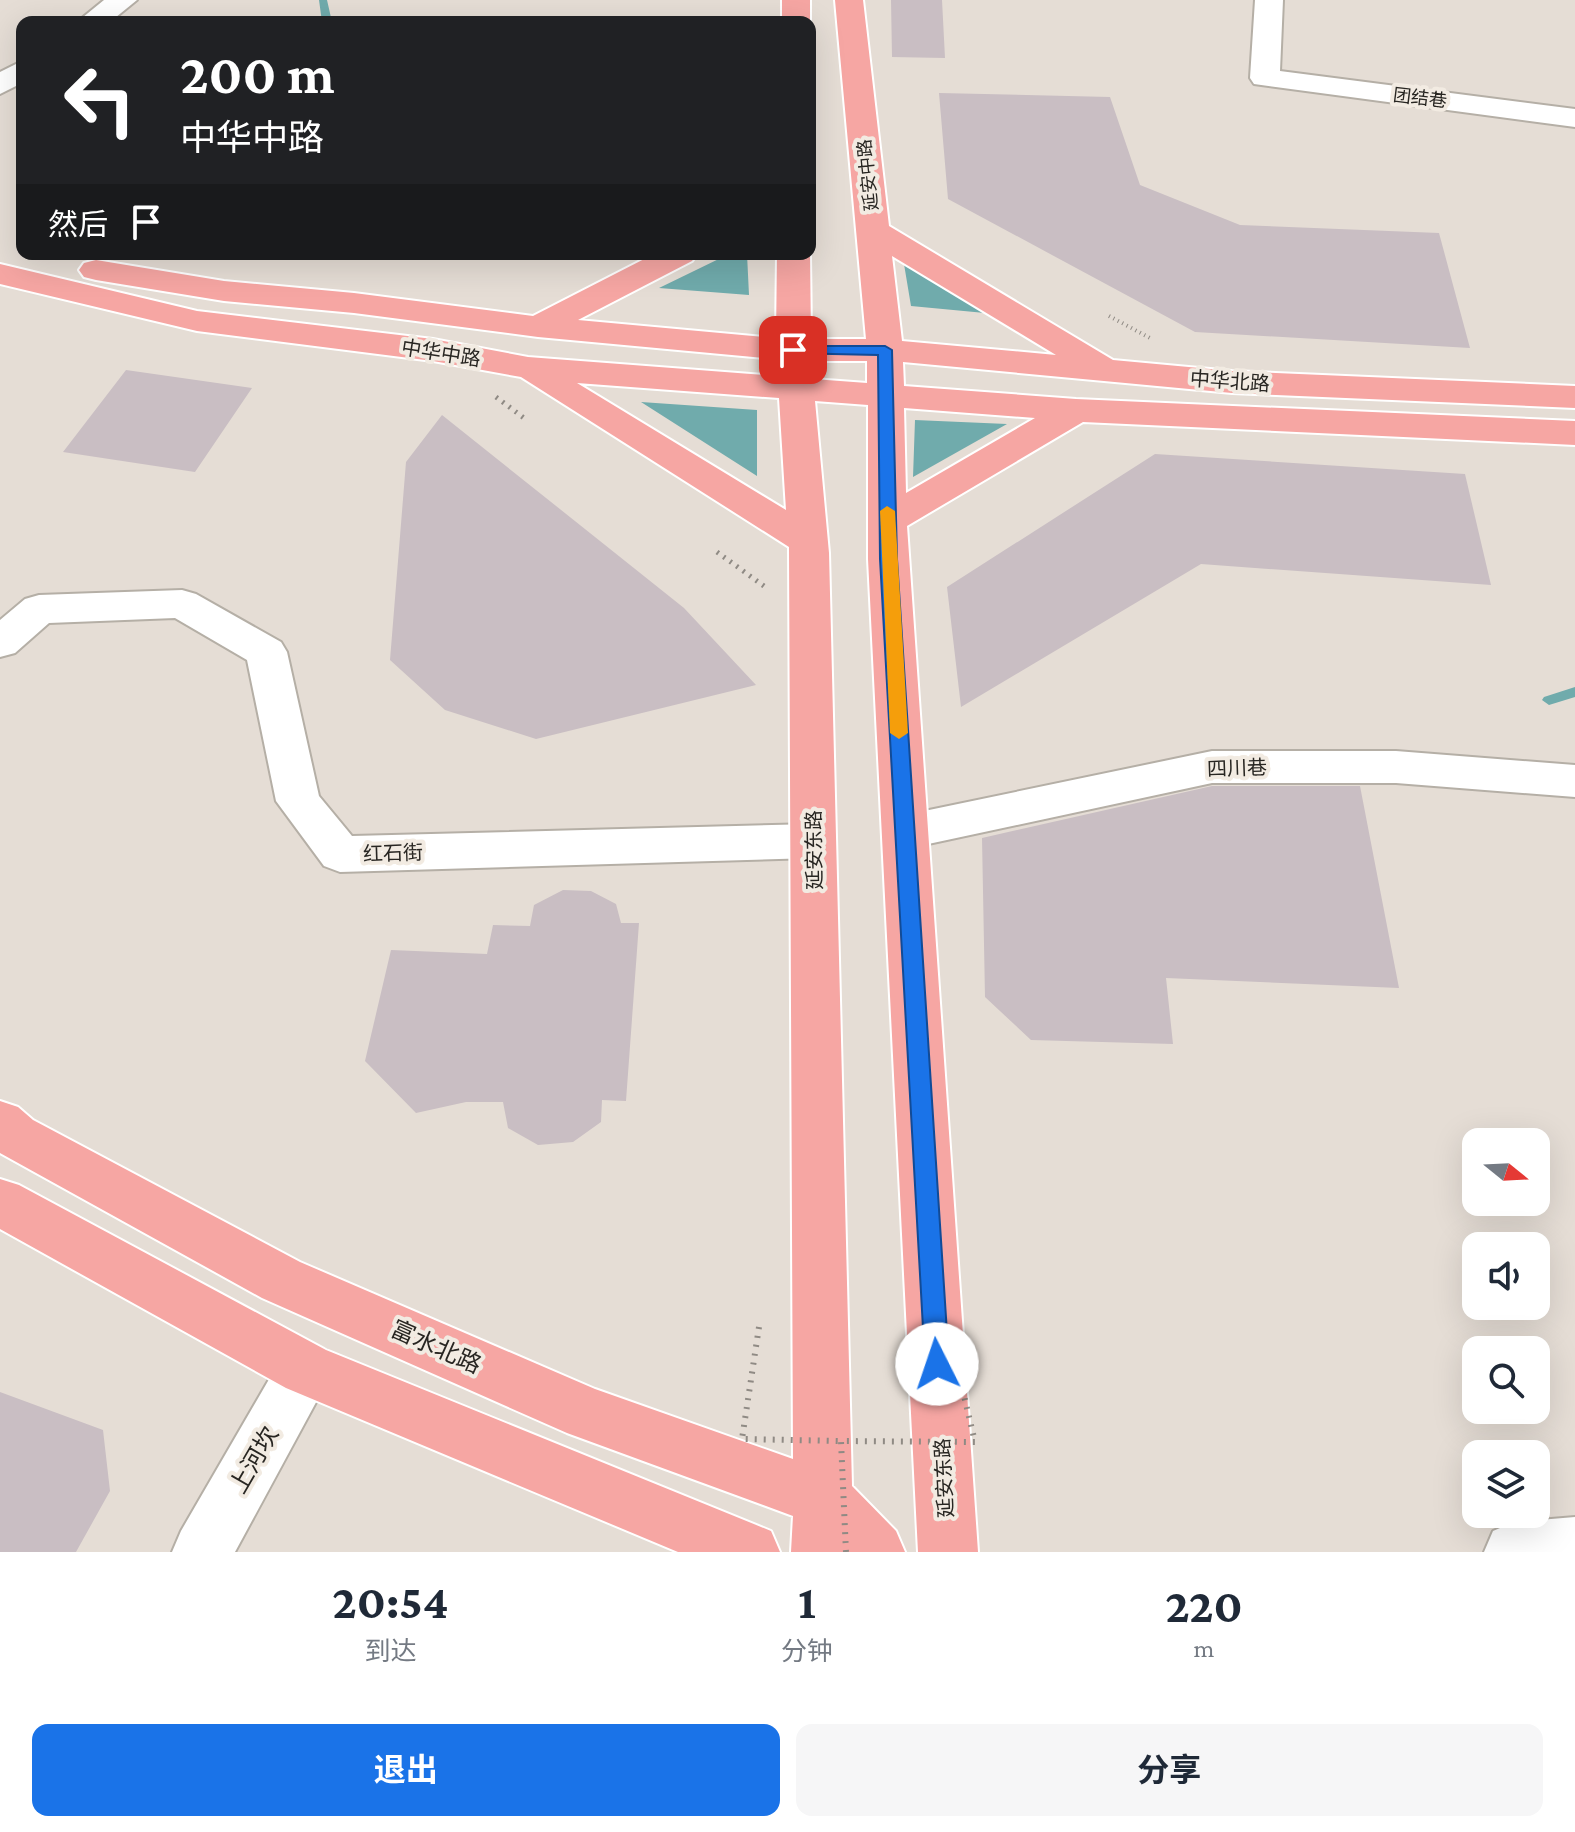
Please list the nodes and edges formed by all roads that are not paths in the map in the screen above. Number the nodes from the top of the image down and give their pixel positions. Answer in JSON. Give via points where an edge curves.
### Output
{"nodes":[{"id":1,"x":123,"y":0,"type":"edge"},
{"id":2,"x":849,"y":0,"type":"edge"},
{"id":3,"x":1269,"y":0,"type":"edge"},
{"id":4,"x":100,"y":16,"type":"edge"},
{"id":5,"x":1575,"y":118,"type":"edge"},
{"id":6,"x":874,"y":231,"type":"junction"},
{"id":7,"x":41,"y":260,"type":"edge"},
{"id":8,"x":668,"y":260,"type":"edge"},
{"id":9,"x":794,"y":260,"type":"edge"},
{"id":10,"x":0,"y":274,"type":"edge"},
{"id":11,"x":538,"y":327,"type":"junction"},
{"id":12,"x":528,"y":368,"type":"junction"},
{"id":13,"x":795,"y":369,"type":"junction"},
{"id":14,"x":1108,"y":372,"type":"junction"},
{"id":15,"x":886,"y":373,"type":"junction"},
{"id":16,"x":1575,"y":397,"type":"edge"},
{"id":17,"x":1076,"y":410,"type":"junction"},
{"id":18,"x":1575,"y":433,"type":"edge"},
{"id":19,"x":888,"y":520,"type":"junction"},
{"id":20,"x":806,"y":540,"type":"junction"},
{"id":21,"x":0,"y":643,"type":"edge"},
{"id":22,"x":1575,"y":781,"type":"edge"},
{"id":23,"x":905,"y":832,"type":"junction"},
{"id":24,"x":813,"y":841,"type":"junction"},
{"id":25,"x":0,"y":1123,"type":"edge"},
{"id":26,"x":0,"y":1202,"type":"edge"},
{"id":27,"x":306,"y":1369,"type":"junction"},
{"id":28,"x":823,"y":1498,"type":"junction"},
{"id":29,"x":1575,"y":1547,"type":"edge"},
{"id":30,"x":202,"y":1552,"type":"edge"},
{"id":31,"x":750,"y":1552,"type":"edge"},
{"id":32,"x":821,"y":1552,"type":"edge"},
{"id":33,"x":875,"y":1552,"type":"edge"},
{"id":34,"x":948,"y":1552,"type":"edge"},
{"id":35,"x":1514,"y":1552,"type":"edge"}],
"edges":[{"from":1,"to":4,"type":"street"},
{"from":2,"to":6,"type":"main road","name":"延安中路"},
{"from":3,"to":5,"type":"street","name":"团结巷","via":[[1265,78]]},
{"from":6,"to":14,"type":"main road"},
{"from":6,"to":15,"type":"main road","name":"延安中路"},
{"from":7,"to":11,"type":"main road","name":"中华中路","via":[[224,291]]},
{"from":8,"to":11,"type":"main road"},
{"from":9,"to":13,"type":"main road"},
{"from":10,"to":12,"type":"main road","name":"中华中路","via":[[197,321],[433,350]]},
{"from":11,"to":13,"type":"main road","name":"中华中路"},
{"from":12,"to":13,"type":"main road","name":"中华中路"},
{"from":12,"to":20,"type":"main road"},
{"from":13,"to":15,"type":"main road","name":"中华中路"},
{"from":13,"to":20,"type":"main road","name":"延安东路"},
{"from":14,"to":15,"type":"main road","name":"中华北路"},
{"from":14,"to":16,"type":"main road","name":"中华北路"},
{"from":15,"to":17,"type":"main road","name":"中华北路"},
{"from":15,"to":19,"type":"main road","name":"延安东路"},
{"from":17,"to":18,"type":"main road","name":"中华北路"},
{"from":17,"to":19,"type":"main road"},
{"from":19,"to":23,"type":"main road","name":"延安东路"},
{"from":20,"to":24,"type":"main road","name":"延安东路"},
{"from":21,"to":24,"type":"street","name":"红石街","via":[[39,609],[182,604],[266,652],[298,801],[340,854]]},
{"from":22,"to":23,"type":"street","name":"四川巷","via":[[1396,767],[1212,767]]},
{"from":23,"to":34,"type":"main road","name":"延安东路"},
{"from":24,"to":28,"type":"main road","name":"延安东路"},
{"from":25,"to":28,"type":"main road","name":"富水北路","via":[[15,1136],[281,1280],[587,1414]]},
{"from":26,"to":27,"type":"main road"},
{"from":27,"to":30,"type":"street","name":"上河坎"},
{"from":27,"to":31,"type":"main road"},
{"from":28,"to":32,"type":"main road","name":"延安东路"},
{"from":28,"to":33,"type":"main road","name":"富水北路"},
{"from":29,"to":35,"type":"street"}]}
